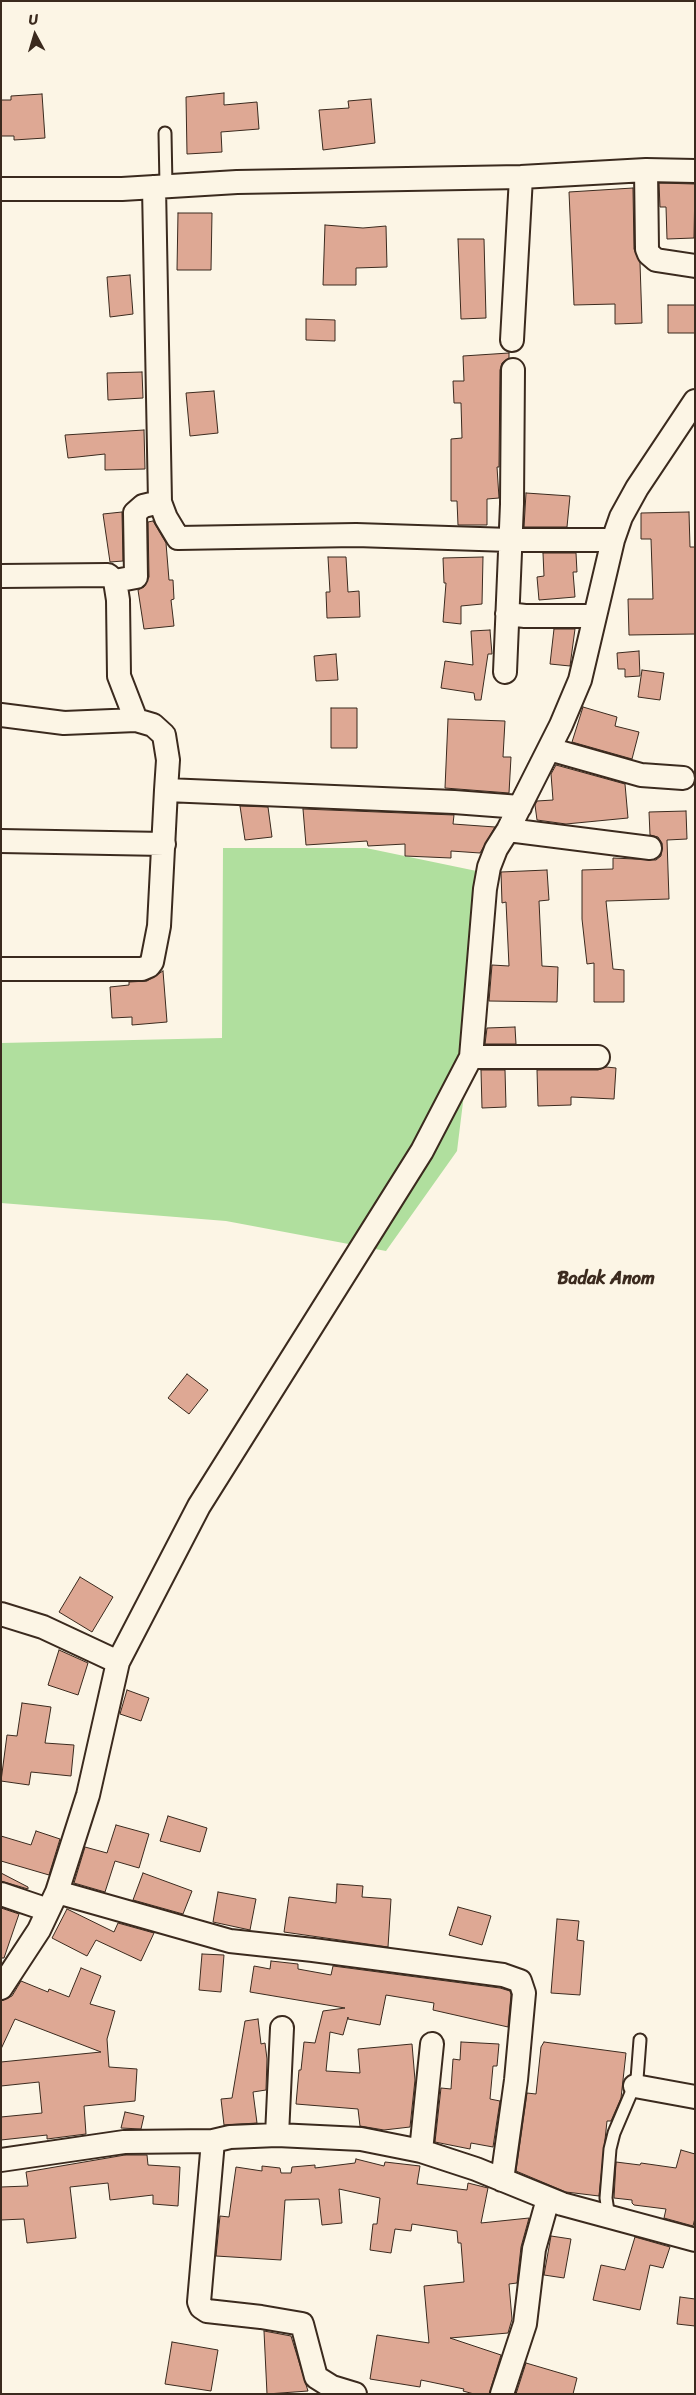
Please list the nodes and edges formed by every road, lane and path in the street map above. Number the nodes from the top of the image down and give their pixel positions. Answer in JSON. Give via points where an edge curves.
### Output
{"nodes":[{"id":1,"x":165,"y":133,"type":"dead end"},
{"id":2,"x":646,"y":170,"type":"junction"},
{"id":3,"x":695,"y":171,"type":"edge"},
{"id":4,"x":521,"y":177,"type":"junction"},
{"id":5,"x":160,"y":187,"type":"junction"},
{"id":6,"x":1,"y":189,"type":"edge"},
{"id":7,"x":695,"y":266,"type":"edge"},
{"id":8,"x":512,"y":340,"type":"dead end"},
{"id":9,"x":513,"y":370,"type":"dead end"},
{"id":10,"x":695,"y":400,"type":"edge"},
{"id":11,"x":160,"y":502,"type":"junction"},
{"id":12,"x":510,"y":540,"type":"junction"},
{"id":13,"x":614,"y":540,"type":"junction"},
{"id":14,"x":1,"y":576,"type":"edge"},
{"id":15,"x":116,"y":580,"type":"junction"},
{"id":16,"x":508,"y":614,"type":"junction"},
{"id":17,"x":594,"y":616,"type":"junction"},
{"id":18,"x":505,"y":672,"type":"dead end"},
{"id":19,"x":1,"y":715,"type":"edge"},
{"id":20,"x":136,"y":720,"type":"junction"},
{"id":21,"x":549,"y":749,"type":"junction"},
{"id":22,"x":683,"y":778,"type":"dead end"},
{"id":23,"x":166,"y":790,"type":"junction"},
{"id":24,"x":520,"y":807,"type":"junction"},
{"id":25,"x":508,"y":830,"type":"junction"},
{"id":26,"x":1,"y":841,"type":"edge"},
{"id":27,"x":164,"y":844,"type":"junction"},
{"id":28,"x":650,"y":848,"type":"dead end"},
{"id":29,"x":1,"y":969,"type":"edge"},
{"id":30,"x":471,"y":1057,"type":"junction"},
{"id":31,"x":598,"y":1058,"type":"dead end"},
{"id":32,"x":1,"y":1614,"type":"edge"},
{"id":33,"x":118,"y":1662,"type":"junction"},
{"id":34,"x":1,"y":1894,"type":"edge"},
{"id":35,"x":53,"y":1901,"type":"junction"},
{"id":36,"x":3,"y":1982,"type":"edge"},
{"id":37,"x":282,"y":2028,"type":"dead end"},
{"id":38,"x":640,"y":2040,"type":"dead end"},
{"id":39,"x":432,"y":2044,"type":"dead end"},
{"id":40,"x":634,"y":2086,"type":"junction"},
{"id":41,"x":695,"y":2097,"type":"edge"},
{"id":42,"x":277,"y":2135,"type":"junction"},
{"id":43,"x":212,"y":2141,"type":"junction"},
{"id":44,"x":421,"y":2151,"type":"junction"},
{"id":45,"x":1,"y":2160,"type":"edge"},
{"id":46,"x":502,"y":2180,"type":"junction"},
{"id":47,"x":548,"y":2199,"type":"junction"},
{"id":48,"x":610,"y":2218,"type":"junction"},
{"id":49,"x":695,"y":2240,"type":"edge"},
{"id":50,"x":355,"y":2394,"type":"edge"},
{"id":51,"x":502,"y":2394,"type":"edge"}],
"edges":[{"from":1,"to":5,"type":"lane"},
{"from":2,"to":3,"type":"street"},
{"from":2,"to":4,"type":"street"},
{"from":2,"to":7,"type":"street","via":[[649,254],[656,260]]},
{"from":4,"to":5,"type":"street","via":[[266,181]]},
{"from":4,"to":8,"type":"street"},
{"from":5,"to":6,"type":"street"},
{"from":5,"to":11,"type":"street"},
{"from":9,"to":12,"type":"street"},
{"from":10,"to":13,"type":"street","via":[[637,488],[621,517]]},
{"from":11,"to":12,"type":"street","via":[[178,538],[356,535]]},
{"from":11,"to":15,"type":"street","via":[[144,506],[135,513],[136,578]]},
{"from":12,"to":13,"type":"street"},
{"from":12,"to":16,"type":"street"},
{"from":13,"to":17,"type":"street"},
{"from":14,"to":15,"type":"street","via":[[108,575]]},
{"from":15,"to":20,"type":"street","via":[[119,676]]},
{"from":16,"to":17,"type":"street"},
{"from":16,"to":18,"type":"street"},
{"from":17,"to":21,"type":"street","via":[[580,680]]},
{"from":19,"to":20,"type":"street","via":[[64,723]]},
{"from":20,"to":23,"type":"street","via":[[153,725],[164,735],[168,760]]},
{"from":21,"to":22,"type":"street","via":[[641,774]]},
{"from":21,"to":24,"type":"street"},
{"from":23,"to":24,"type":"street"},
{"from":23,"to":27,"type":"street"},
{"from":24,"to":25,"type":"street"},
{"from":25,"to":28,"type":"street"},
{"from":25,"to":30,"type":"street","via":[[496,849],[485,889]]},
{"from":26,"to":27,"type":"street"},
{"from":27,"to":29,"type":"street","via":[[159,926],[149,966],[142,969]]},
{"from":30,"to":31,"type":"street"},
{"from":30,"to":33,"type":"street","via":[[422,1151],[199,1506]]},
{"from":32,"to":33,"type":"street","via":[[43,1627]]},
{"from":33,"to":35,"type":"street","via":[[88,1795]]},
{"from":34,"to":35,"type":"street"},
{"from":35,"to":36,"type":"street","via":[[39,1930]]},
{"from":35,"to":46,"type":"street","via":[[230,1941],[503,1975],[520,1981],[524,1993]]},
{"from":37,"to":42,"type":"street"},
{"from":38,"to":40,"type":"lane","via":[[638,2079]]},
{"from":39,"to":44,"type":"street"},
{"from":40,"to":41,"type":"street"},
{"from":40,"to":48,"type":"lane","via":[[610,2149],[606,2198]]},
{"from":42,"to":43,"type":"street"},
{"from":42,"to":44,"type":"street","via":[[361,2139]]},
{"from":43,"to":45,"type":"street","via":[[124,2142]]},
{"from":43,"to":50,"type":"street","via":[[201,2308],[302,2324],[316,2377],[332,2387]]},
{"from":44,"to":46,"type":"street"},
{"from":46,"to":47,"type":"street"},
{"from":47,"to":48,"type":"street"},
{"from":47,"to":51,"type":"street","via":[[534,2249],[526,2324]]},
{"from":48,"to":49,"type":"street"}]}
